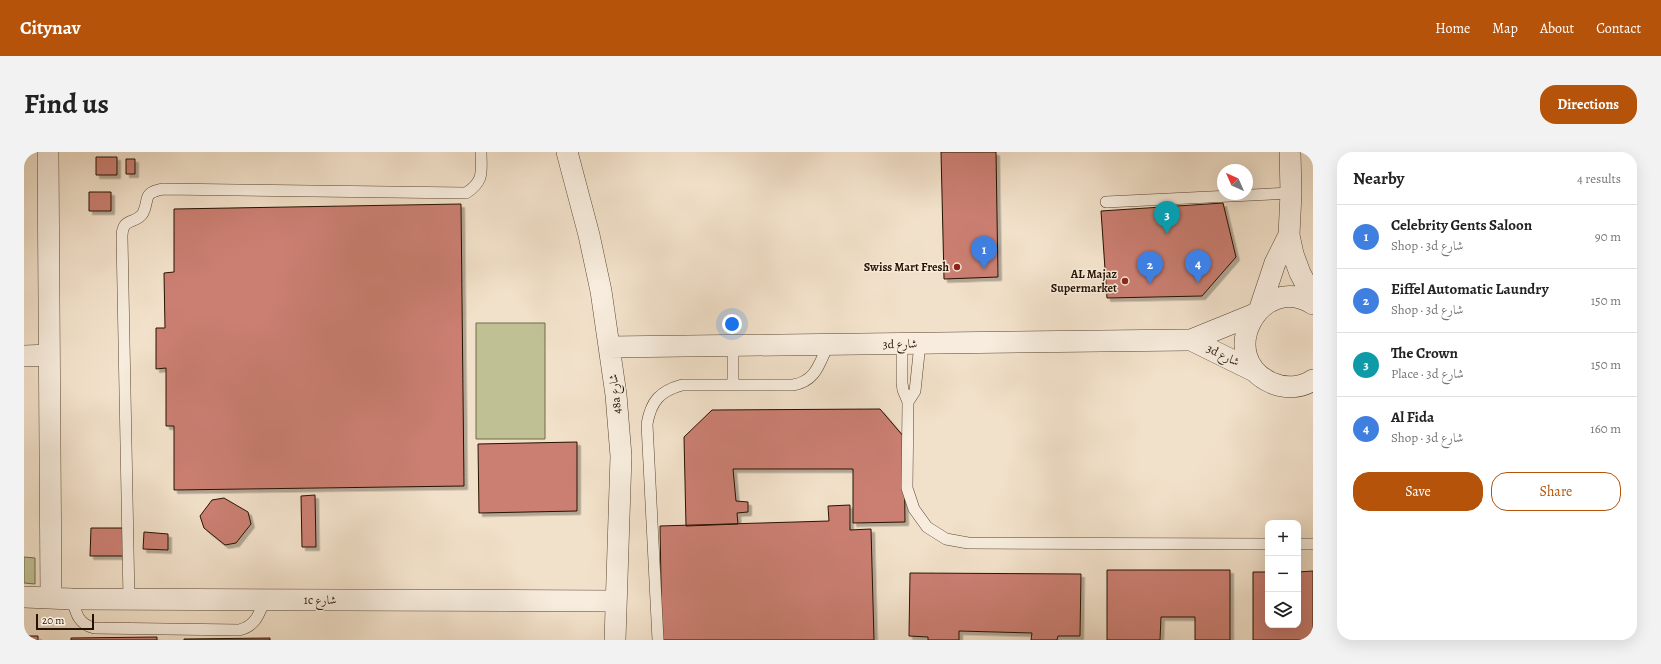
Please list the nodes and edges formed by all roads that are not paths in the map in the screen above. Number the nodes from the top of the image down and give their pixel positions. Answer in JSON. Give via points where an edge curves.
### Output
{"nodes":[{"id":1,"x":48,"y":152,"type":"edge"},
{"id":2,"x":481,"y":152,"type":"edge"},
{"id":3,"x":567,"y":152,"type":"edge"},
{"id":4,"x":1290,"y":152,"type":"edge"},
{"id":5,"x":1291,"y":193,"type":"junction"},
{"id":6,"x":1106,"y":202,"type":"dead end"},
{"id":7,"x":1290,"y":235,"type":"junction"},
{"id":8,"x":1313,"y":298,"type":"edge"},
{"id":9,"x":1313,"y":304,"type":"edge"},
{"id":10,"x":1257,"y":311,"type":"junction"},
{"id":11,"x":1191,"y":340,"type":"junction"},
{"id":12,"x":911,"y":344,"type":"junction"},
{"id":13,"x":828,"y":345,"type":"junction"},
{"id":14,"x":733,"y":346,"type":"junction"},
{"id":15,"x":609,"y":348,"type":"junction"},
{"id":16,"x":50,"y":355,"type":"junction"},
{"id":17,"x":24,"y":356,"type":"edge"},
{"id":18,"x":1254,"y":371,"type":"junction"},
{"id":19,"x":1313,"y":380,"type":"edge"},
{"id":20,"x":733,"y":385,"type":"junction"},
{"id":21,"x":908,"y":402,"type":"junction"},
{"id":22,"x":1265,"y":544,"type":"edge"},
{"id":23,"x":1301,"y":544,"type":"edge"},
{"id":24,"x":1313,"y":544,"type":"edge"},
{"id":25,"x":24,"y":597,"type":"edge"},
{"id":26,"x":51,"y":597,"type":"junction"},
{"id":27,"x":72,"y":599,"type":"junction"},
{"id":28,"x":129,"y":599,"type":"junction"},
{"id":29,"x":265,"y":600,"type":"junction"},
{"id":30,"x":616,"y":601,"type":"junction"},
{"id":31,"x":615,"y":640,"type":"edge"},
{"id":32,"x":658,"y":640,"type":"edge"}],
"edges":[{"from":1,"to":16,"type":"street"},
{"from":2,"to":28,"type":"lane","via":[[481,178],[474,188],[466,193],[163,189],[149,194],[140,217],[124,225],[122,231]]},
{"from":3,"to":15,"type":"street","name":"48a شارع","via":[[589,235],[601,291]]},
{"from":4,"to":5,"type":"street"},
{"from":5,"to":6,"type":"lane"},
{"from":5,"to":7,"type":"street"},
{"from":7,"to":8,"type":"street","via":[[1293,254]]},
{"from":7,"to":10,"type":"street","via":[[1275,263]]},
{"from":9,"to":10,"type":"street","name":"3d شارع","via":[[1296,298],[1283,298],[1271,301]]},
{"from":10,"to":11,"type":"street","name":"3d شارع"},
{"from":10,"to":18,"type":"street","via":[[1247,327],[1244,342],[1247,357]]},
{"from":11,"to":12,"type":"street","name":"3d شارع"},
{"from":11,"to":18,"type":"street","name":"3d شارع"},
{"from":12,"to":13,"type":"street","name":"3d شارع"},
{"from":12,"to":21,"type":"lane","via":[[915,390]]},
{"from":12,"to":21,"type":"lane","via":[[902,383]]},
{"from":13,"to":14,"type":"street","name":"3d شارع"},
{"from":13,"to":20,"type":"lane","via":[[814,374],[801,384]]},
{"from":14,"to":15,"type":"street","name":"3d شارع"},
{"from":14,"to":20,"type":"lane"},
{"from":15,"to":30,"type":"street","name":"48a شارع","via":[[621,456]]},
{"from":16,"to":17,"type":"street"},
{"from":16,"to":26,"type":"street"},
{"from":18,"to":19,"type":"street","name":"3d شارع","via":[[1278,386],[1293,387]]},
{"from":20,"to":32,"type":"lane","via":[[682,385],[671,388],[661,394],[649,413],[647,424]]},
{"from":21,"to":22,"type":"lane","via":[[907,488],[914,509],[927,527],[946,539],[968,543]]},
{"from":23,"to":24,"type":"lane"},
{"from":25,"to":26,"type":"street","name":"1c شارع"},
{"from":26,"to":27,"type":"street","name":"1c شارع"},
{"from":27,"to":28,"type":"street","name":"1c شارع"},
{"from":27,"to":29,"type":"lane","via":[[79,620],[85,626],[94,628],[239,630],[253,624]]},
{"from":28,"to":29,"type":"street","name":"1c شارع"},
{"from":29,"to":30,"type":"street","name":"1c شارع"},
{"from":30,"to":31,"type":"street","name":"48a شارع"}]}
